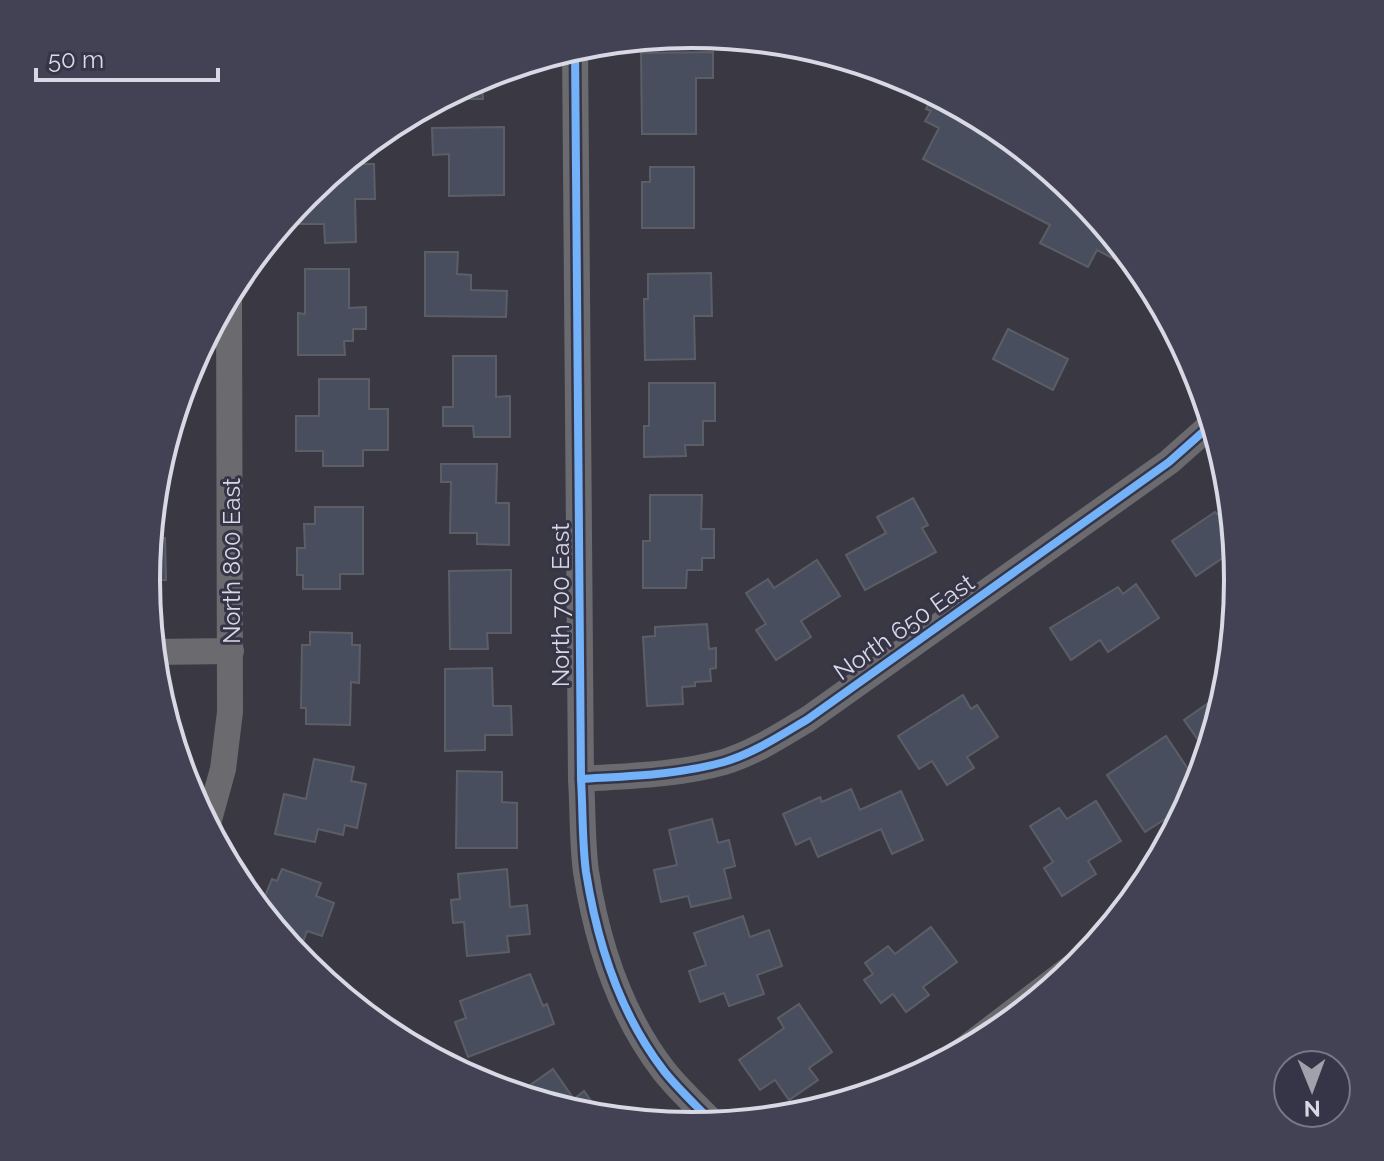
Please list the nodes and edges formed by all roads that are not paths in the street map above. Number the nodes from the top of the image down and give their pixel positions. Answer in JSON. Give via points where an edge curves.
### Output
{"nodes":[{"id":1,"x":575,"y":61,"type":"edge"},
{"id":2,"x":229,"y":317,"type":"edge"},
{"id":3,"x":1203,"y":432,"type":"edge"},
{"id":4,"x":231,"y":651,"type":"junction"},
{"id":5,"x":164,"y":652,"type":"edge"},
{"id":6,"x":581,"y":779,"type":"junction"},
{"id":7,"x":212,"y":810,"type":"edge"},
{"id":8,"x":703,"y":1113,"type":"edge"}],
"edges":[{"from":1,"to":6,"type":"street","name":"North 700 East"},
{"from":2,"to":4,"type":"street","name":"North 800 East"},
{"from":3,"to":6,"type":"street","name":"North 650 East","via":[[1157,471],[761,747],[689,770]]},
{"from":4,"to":5,"type":"street"},
{"from":4,"to":7,"type":"street","name":"North 800 East","via":[[230,712]]},
{"from":6,"to":8,"type":"street","name":"North 700 East","via":[[586,869],[596,926],[615,986],[664,1072]]}]}
